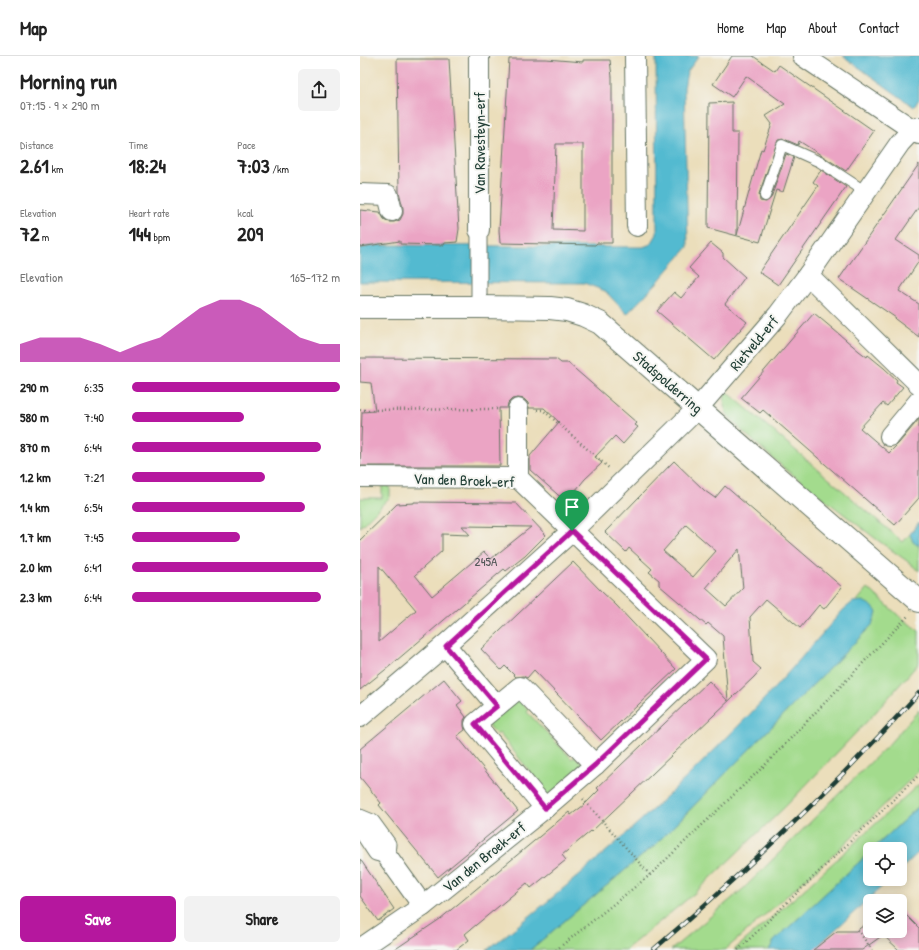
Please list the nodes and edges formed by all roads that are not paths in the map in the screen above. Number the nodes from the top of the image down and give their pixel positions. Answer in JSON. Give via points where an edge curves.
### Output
{"nodes":[{"id":1,"x":479,"y":56,"type":"edge"},
{"id":2,"x":635,"y":56,"type":"edge"},
{"id":3,"x":803,"y":56,"type":"edge"},
{"id":4,"x":917,"y":131,"type":"edge"},
{"id":5,"x":866,"y":192,"type":"junction"},
{"id":6,"x":360,"y":194,"type":"edge"},
{"id":7,"x":765,"y":196,"type":"dead end"},
{"id":8,"x":392,"y":211,"type":"dead end"},
{"id":9,"x":637,"y":226,"type":"dead end"},
{"id":10,"x":479,"y":236,"type":"joint"},
{"id":11,"x":808,"y":276,"type":"junction"},
{"id":12,"x":479,"y":298,"type":"junction"},
{"id":13,"x":360,"y":307,"type":"edge"},
{"id":14,"x":919,"y":384,"type":"edge"},
{"id":15,"x":919,"y":401,"type":"edge"},
{"id":16,"x":698,"y":408,"type":"junction"},
{"id":17,"x":518,"y":409,"type":"dead end"},
{"id":18,"x":890,"y":436,"type":"dead end"},
{"id":19,"x":360,"y":477,"type":"edge"},
{"id":20,"x":518,"y":478,"type":"junction"},
{"id":21,"x":572,"y":531,"type":"junction"},
{"id":22,"x":914,"y":608,"type":"edge"},
{"id":23,"x":446,"y":646,"type":"junction"},
{"id":24,"x":497,"y":706,"type":"junction"},
{"id":25,"x":360,"y":717,"type":"edge"},
{"id":26,"x":595,"y":765,"type":"junction"},
{"id":27,"x":545,"y":808,"type":"junction"},
{"id":28,"x":360,"y":817,"type":"edge"},
{"id":29,"x":360,"y":829,"type":"edge"},
{"id":30,"x":388,"y":856,"type":"junction"},
{"id":31,"x":423,"y":906,"type":"junction"},
{"id":32,"x":360,"y":949,"type":"edge"}],
"edges":[{"from":1,"to":10,"type":"street","name":"Van Ravesteyn-erf"},
{"from":2,"to":9,"type":"street"},
{"from":3,"to":4,"type":"street","name":"Rietveld-erf"},
{"from":4,"to":5,"type":"street","name":"Rietveld-erf","via":[[900,143]]},
{"from":5,"to":7,"type":"lane","via":[[820,162],[782,144]]},
{"from":5,"to":11,"type":"street","name":"Rietveld-erf"},
{"from":6,"to":8,"type":"street","via":[[388,195]]},
{"from":10,"to":12,"type":"street"},
{"from":11,"to":14,"type":"street"},
{"from":11,"to":16,"type":"street","name":"Rietveld-erf"},
{"from":12,"to":13,"type":"street","name":"Stadspolderring"},
{"from":12,"to":16,"type":"street","name":"Stadspolderring","via":[[567,310],[600,323]]},
{"from":15,"to":18,"type":"street"},
{"from":16,"to":21,"type":"street"},
{"from":16,"to":22,"type":"street","name":"Stadspolderring"},
{"from":17,"to":20,"type":"street"},
{"from":19,"to":20,"type":"street","name":"Van den Broek-erf"},
{"from":20,"to":21,"type":"street","name":"Van den Broek-erf"},
{"from":21,"to":23,"type":"street"},
{"from":21,"to":26,"type":"street","name":"Van den Broek-erf","via":[[706,659]]},
{"from":23,"to":24,"type":"street"},
{"from":23,"to":25,"type":"street"},
{"from":24,"to":26,"type":"street","via":[[520,687]]},
{"from":24,"to":27,"type":"street","via":[[475,724]]},
{"from":26,"to":27,"type":"street","name":"Van den Broek-erf"},
{"from":27,"to":31,"type":"street","name":"Van den Broek-erf"},
{"from":28,"to":30,"type":"street","via":[[372,822],[388,844]]},
{"from":29,"to":30,"type":"street","via":[[376,853]]},
{"from":30,"to":31,"type":"street"},
{"from":31,"to":32,"type":"street","name":"Van den Broek-erf"}]}
